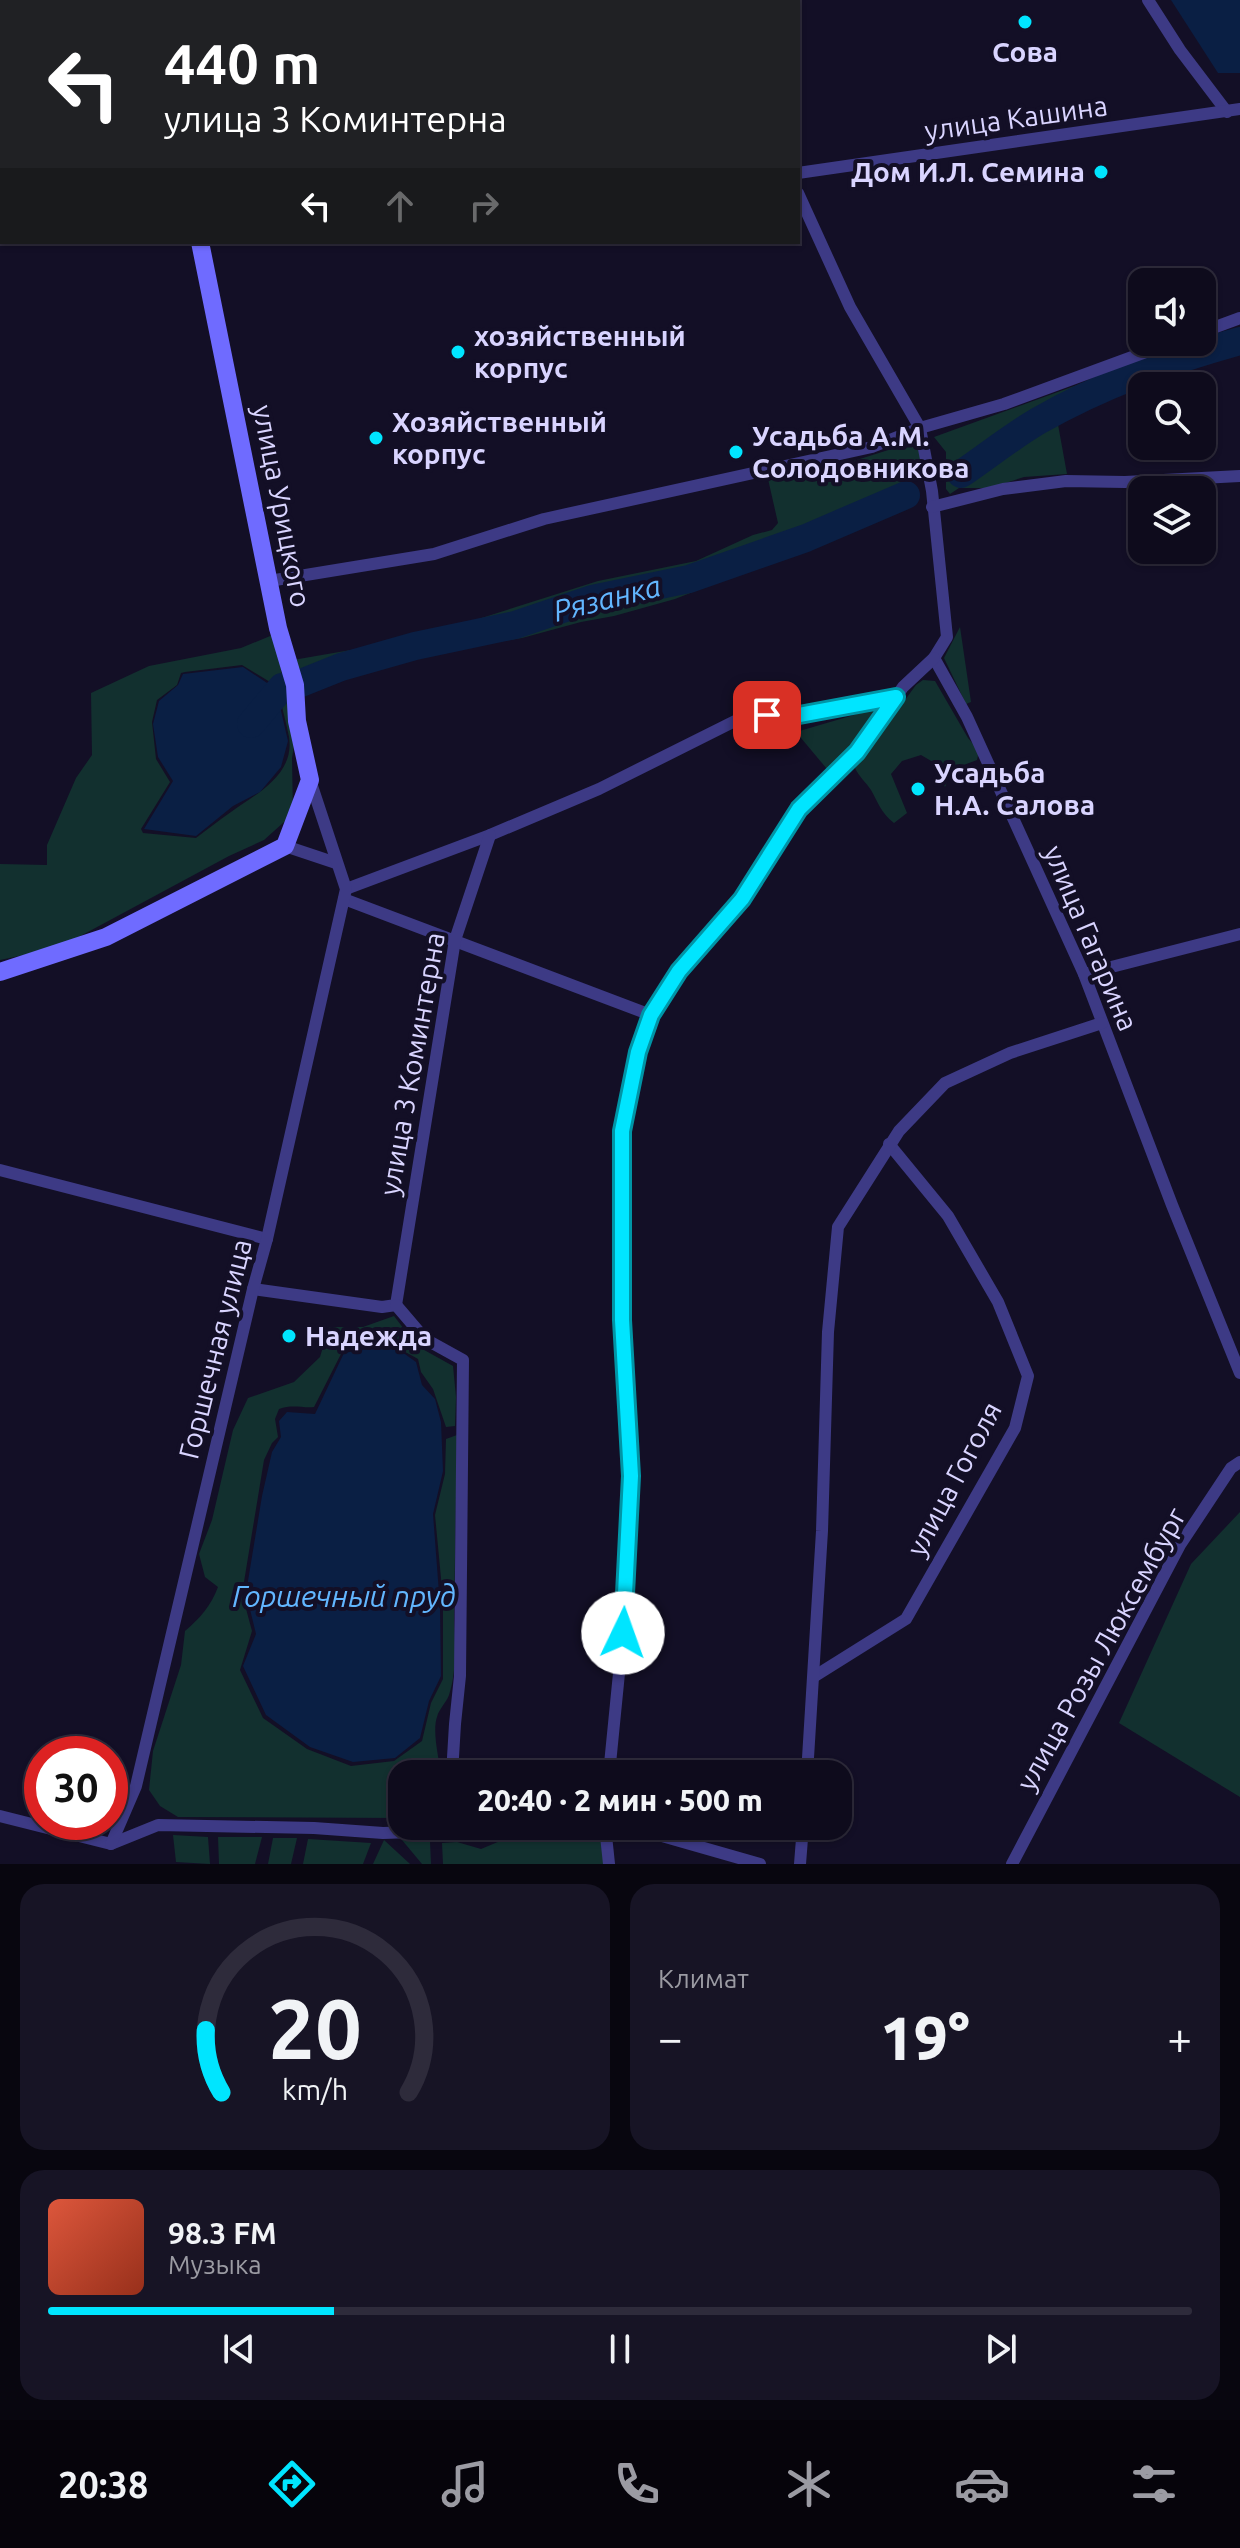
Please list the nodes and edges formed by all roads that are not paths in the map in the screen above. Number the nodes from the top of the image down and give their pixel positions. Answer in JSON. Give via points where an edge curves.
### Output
{"nodes":[{"id":1,"x":1148,"y":0,"type":"edge"},
{"id":2,"x":1234,"y":110,"type":"edge"},
{"id":3,"x":800,"y":173,"type":"edge"},
{"id":4,"x":800,"y":197,"type":"edge"},
{"id":5,"x":200,"y":244,"type":"edge"},
{"id":6,"x":1240,"y":318,"type":"edge"},
{"id":7,"x":1216,"y":327,"type":"edge"},
{"id":8,"x":1135,"y":356,"type":"edge"},
{"id":9,"x":920,"y":428,"type":"junction"},
{"id":10,"x":1240,"y":476,"type":"edge"},
{"id":11,"x":932,"y":507,"type":"junction"},
{"id":12,"x":269,"y":581,"type":"junction"},
{"id":13,"x":934,"y":658,"type":"junction"},
{"id":14,"x":896,"y":697,"type":"junction"},
{"id":15,"x":310,"y":780,"type":"junction"},
{"id":16,"x":490,"y":835,"type":"junction"},
{"id":17,"x":285,"y":846,"type":"junction"},
{"id":18,"x":336,"y":863,"type":"junction"},
{"id":19,"x":345,"y":894,"type":"junction"},
{"id":20,"x":1240,"y":934,"type":"edge"},
{"id":21,"x":455,"y":940,"type":"junction"},
{"id":22,"x":0,"y":972,"type":"edge"},
{"id":23,"x":1084,"y":974,"type":"junction"},
{"id":24,"x":651,"y":1015,"type":"junction"},
{"id":25,"x":1102,"y":1023,"type":"junction"},
{"id":26,"x":889,"y":1144,"type":"junction"},
{"id":27,"x":0,"y":1170,"type":"edge"},
{"id":28,"x":267,"y":1239,"type":"junction"},
{"id":29,"x":253,"y":1289,"type":"junction"},
{"id":30,"x":396,"y":1305,"type":"junction"},
{"id":31,"x":1240,"y":1373,"type":"edge"},
{"id":32,"x":1240,"y":1462,"type":"edge"},
{"id":33,"x":815,"y":1676,"type":"junction"},
{"id":34,"x":453,"y":1760,"type":"edge"},
{"id":35,"x":610,"y":1760,"type":"edge"},
{"id":36,"x":808,"y":1760,"type":"edge"},
{"id":37,"x":0,"y":1816,"type":"edge"},
{"id":38,"x":388,"y":1833,"type":"edge"},
{"id":39,"x":606,"y":1840,"type":"edge"},
{"id":40,"x":676,"y":1840,"type":"edge"},
{"id":41,"x":802,"y":1840,"type":"edge"},
{"id":42,"x":111,"y":1844,"type":"junction"},
{"id":43,"x":609,"y":1864,"type":"edge"},
{"id":44,"x":760,"y":1864,"type":"edge"},
{"id":45,"x":800,"y":1864,"type":"edge"},
{"id":46,"x":1012,"y":1864,"type":"edge"}],
"edges":[{"from":1,"to":2,"type":"street","via":[[1180,50]]},
{"from":2,"to":3,"type":"street","name":"улица Кашина"},
{"from":4,"to":9,"type":"street","via":[[850,307]]},
{"from":5,"to":12,"type":"street","name":"улица Урицкого"},
{"from":6,"to":7,"type":"street"},
{"from":8,"to":9,"type":"street"},
{"from":9,"to":11,"type":"street"},
{"from":9,"to":12,"type":"street","via":[[872,447],[544,519],[434,554]]},
{"from":10,"to":11,"type":"street","via":[[1066,481],[1003,489]]},
{"from":11,"to":13,"type":"street","via":[[947,637]]},
{"from":12,"to":15,"type":"street","name":"улица Урицкого","via":[[295,685]]},
{"from":13,"to":14,"type":"street"},
{"from":13,"to":23,"type":"street","name":"улица Гагарина","via":[[967,717]]},
{"from":14,"to":16,"type":"street","via":[[783,718],[751,713],[599,789]]},
{"from":14,"to":24,"type":"street","via":[[857,752],[799,809],[742,899],[679,971]]},
{"from":15,"to":17,"type":"street"},
{"from":15,"to":18,"type":"street"},
{"from":16,"to":19,"type":"street"},
{"from":16,"to":21,"type":"street","name":"улица 3 Коминтерна"},
{"from":17,"to":18,"type":"street"},
{"from":17,"to":22,"type":"street","via":[[106,937]]},
{"from":18,"to":19,"type":"street"},
{"from":19,"to":21,"type":"street"},
{"from":19,"to":28,"type":"street","name":"Горшечная улица"},
{"from":20,"to":23,"type":"street"},
{"from":21,"to":24,"type":"street"},
{"from":21,"to":30,"type":"street","name":"улица 3 Коминтерна"},
{"from":23,"to":25,"type":"street","name":"улица Гагарина"},
{"from":24,"to":35,"type":"street","via":[[622,1131],[622,1320],[631,1476]]},
{"from":25,"to":26,"type":"street","via":[[1010,1053],[945,1083]]},
{"from":25,"to":31,"type":"street","name":"улица Гагарина"},
{"from":26,"to":33,"type":"street","via":[[838,1227],[834,1251]]},
{"from":26,"to":33,"type":"street","name":"улица Гоголя","via":[[948,1216],[998,1302],[1028,1376],[1015,1428],[906,1619]]},
{"from":27,"to":28,"type":"street"},
{"from":28,"to":29,"type":"street","name":"Горшечная улица"},
{"from":29,"to":30,"type":"street"},
{"from":29,"to":42,"type":"street","name":"Горшечная улица","via":[[136,1786]]},
{"from":30,"to":34,"type":"street","via":[[425,1339],[463,1360],[460,1676]]},
{"from":32,"to":46,"type":"street","name":"улица Розы Люксембург","via":[[1180,1545]]},
{"from":33,"to":36,"type":"street"},
{"from":37,"to":42,"type":"street"},
{"from":38,"to":42,"type":"street","via":[[158,1825]]},
{"from":39,"to":43,"type":"street"},
{"from":40,"to":44,"type":"street"},
{"from":41,"to":45,"type":"street"}]}
